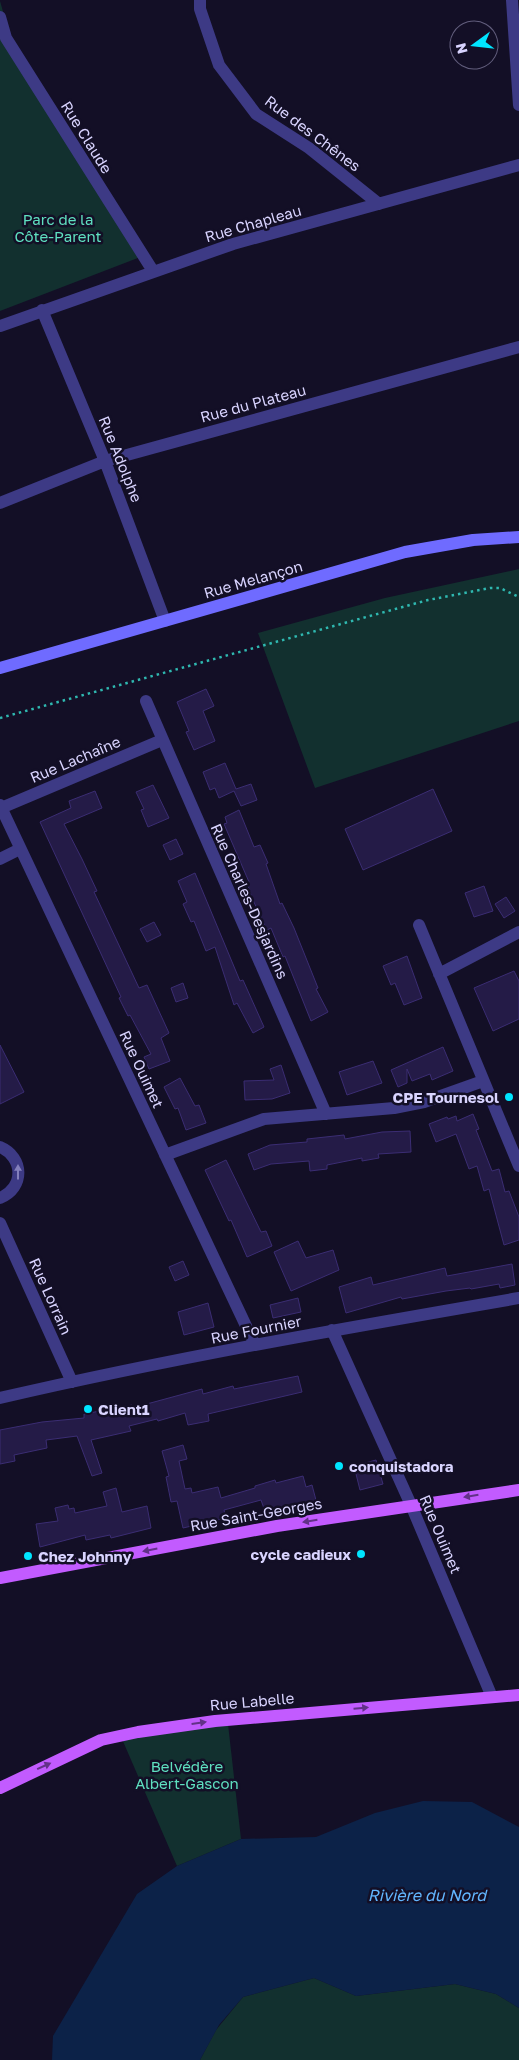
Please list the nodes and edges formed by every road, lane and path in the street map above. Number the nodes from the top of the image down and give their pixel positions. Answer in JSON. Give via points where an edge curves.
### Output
{"nodes":[{"id":1,"x":200,"y":0,"type":"edge"},
{"id":2,"x":512,"y":0,"type":"edge"},
{"id":3,"x":0,"y":17,"type":"edge"},
{"id":4,"x":519,"y":105,"type":"edge"},
{"id":5,"x":519,"y":166,"type":"edge"},
{"id":6,"x":379,"y":204,"type":"junction"},
{"id":7,"x":153,"y":271,"type":"junction"},
{"id":8,"x":42,"y":310,"type":"junction"},
{"id":9,"x":0,"y":326,"type":"edge"},
{"id":10,"x":519,"y":347,"type":"edge"},
{"id":11,"x":105,"y":461,"type":"junction"},
{"id":12,"x":0,"y":503,"type":"edge"},
{"id":13,"x":519,"y":537,"type":"edge"},
{"id":14,"x":519,"y":598,"type":"edge"},
{"id":15,"x":165,"y":621,"type":"junction"},
{"id":16,"x":0,"y":668,"type":"edge"},
{"id":17,"x":146,"y":701,"type":"dead end"},
{"id":18,"x":0,"y":718,"type":"edge"},
{"id":19,"x":162,"y":740,"type":"junction"},
{"id":20,"x":1,"y":807,"type":"edge"},
{"id":21,"x":20,"y":849,"type":"junction"},
{"id":22,"x":0,"y":859,"type":"edge"},
{"id":23,"x":419,"y":925,"type":"dead end"},
{"id":24,"x":519,"y":932,"type":"edge"},
{"id":25,"x":439,"y":974,"type":"junction"},
{"id":26,"x":483,"y":1081,"type":"junction"},
{"id":27,"x":326,"y":1114,"type":"junction"},
{"id":28,"x":0,"y":1147,"type":"edge"},
{"id":29,"x":165,"y":1155,"type":"junction"},
{"id":30,"x":519,"y":1166,"type":"edge"},
{"id":31,"x":0,"y":1198,"type":"edge"},
{"id":32,"x":0,"y":1223,"type":"edge"},
{"id":33,"x":519,"y":1298,"type":"edge"},
{"id":34,"x":332,"y":1330,"type":"junction"},
{"id":35,"x":256,"y":1346,"type":"junction"},
{"id":36,"x":72,"y":1382,"type":"junction"},
{"id":37,"x":0,"y":1398,"type":"edge"},
{"id":38,"x":519,"y":1490,"type":"edge"},
{"id":39,"x":411,"y":1505,"type":"junction"},
{"id":40,"x":0,"y":1578,"type":"edge"},
{"id":41,"x":519,"y":1695,"type":"edge"},
{"id":42,"x":492,"y":1697,"type":"junction"},
{"id":43,"x":0,"y":1788,"type":"edge"}],
"edges":[{"from":1,"to":6,"type":"street","name":"Rue des Chênes","via":[[200,9],[219,65],[256,114],[309,148]]},
{"from":2,"to":4,"type":"street"},
{"from":3,"to":7,"type":"street","name":"Rue Claude","via":[[6,38]]},
{"from":5,"to":6,"type":"street","name":"Rue Chapleau"},
{"from":6,"to":7,"type":"street","name":"Rue Chapleau","via":[[234,244]]},
{"from":7,"to":8,"type":"street","name":"Rue Chapleau"},
{"from":8,"to":9,"type":"street","name":"Rue Chapleau"},
{"from":8,"to":11,"type":"street","name":"Rue Adolphe"},
{"from":10,"to":11,"type":"street","name":"Rue du Plateau"},
{"from":11,"to":12,"type":"street","name":"Rue du Plateau"},
{"from":11,"to":15,"type":"street","name":"Rue Adolphe"},
{"from":13,"to":15,"type":"street","name":"Rue Melançon","via":[[473,540],[406,552]]},
{"from":14,"to":18,"type":"path","via":[[500,588],[490,588],[428,600]]},
{"from":15,"to":16,"type":"street","name":"Rue Melançon"},
{"from":17,"to":19,"type":"street","name":"Rue Charles-Desjardins"},
{"from":19,"to":20,"type":"street","name":"Rue Lachaîne"},
{"from":19,"to":27,"type":"street","name":"Rue Charles-Desjardins"},
{"from":20,"to":21,"type":"street","name":"Rue Ouimet"},
{"from":21,"to":22,"type":"street"},
{"from":21,"to":29,"type":"street","name":"Rue Ouimet"},
{"from":23,"to":25,"type":"street"},
{"from":24,"to":25,"type":"street"},
{"from":25,"to":26,"type":"street"},
{"from":26,"to":27,"type":"street","via":[[424,1102]]},
{"from":26,"to":30,"type":"street"},
{"from":27,"to":29,"type":"street","via":[[264,1119]]},
{"from":31,"to":28,"type":"street","one_way":true,"via":[[13,1189],[19,1172],[13,1156]]},
{"from":29,"to":35,"type":"street","name":"Rue Ouimet"},
{"from":32,"to":36,"type":"street","name":"Rue Lorrain"},
{"from":33,"to":34,"type":"street","name":"Rue Fournier"},
{"from":34,"to":35,"type":"street","name":"Rue Fournier"},
{"from":34,"to":39,"type":"street","name":"Rue Ouimet"},
{"from":35,"to":36,"type":"street","name":"Rue Fournier"},
{"from":36,"to":37,"type":"street","name":"Rue Fournier"},
{"from":38,"to":39,"type":"main road","name":"Rue Saint-Georges","one_way":true},
{"from":39,"to":40,"type":"main road","name":"Rue Saint-Georges","one_way":true,"via":[[277,1526]]},
{"from":39,"to":42,"type":"street","name":"Rue Ouimet"},
{"from":41,"to":42,"type":"main road","name":"Rue Labelle"},
{"from":43,"to":42,"type":"main road","name":"Rue Labelle","one_way":true,"via":[[101,1740],[138,1732],[215,1720]]}]}
